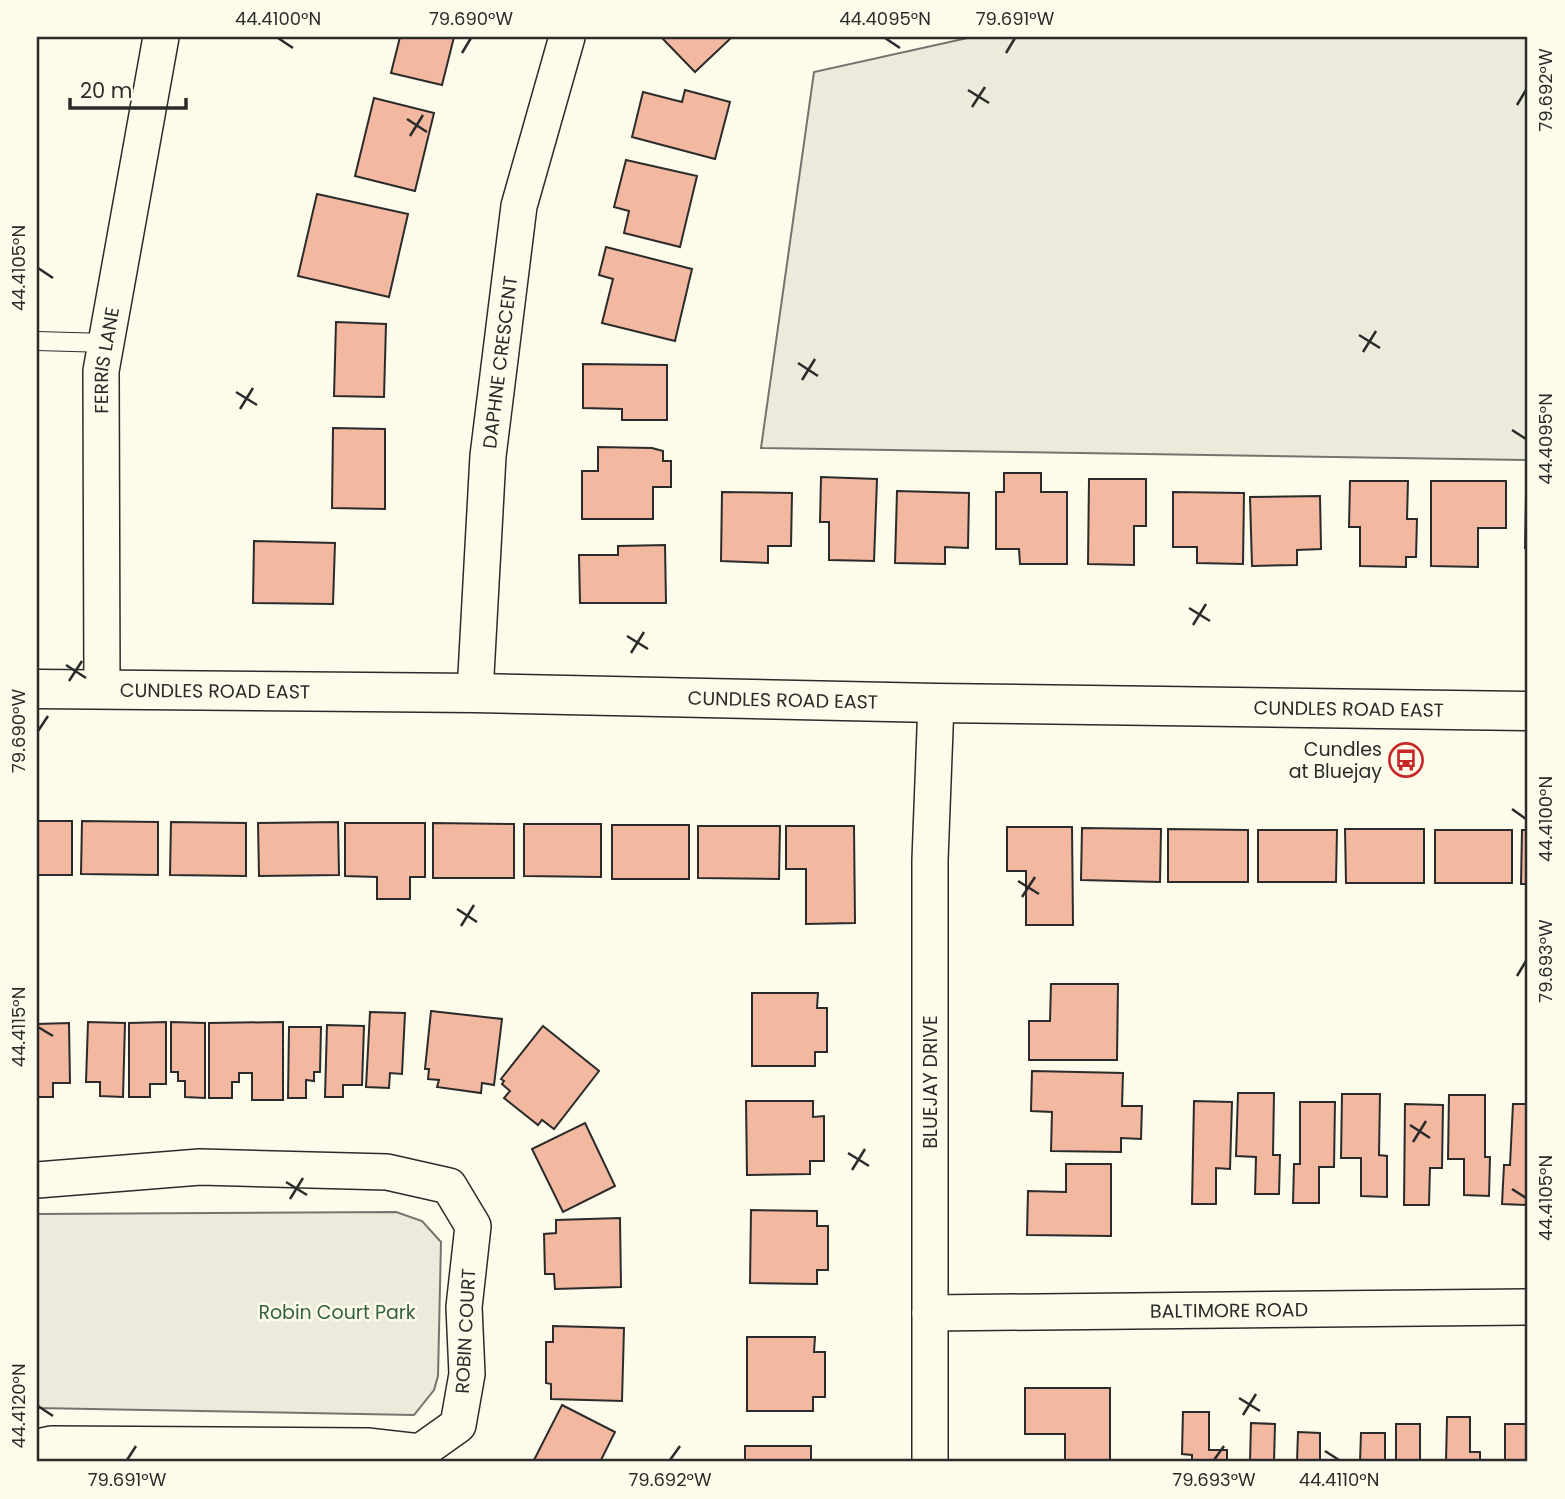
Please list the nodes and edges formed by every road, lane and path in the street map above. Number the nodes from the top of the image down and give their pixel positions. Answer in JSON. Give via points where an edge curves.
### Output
{"nodes":[{"id":1,"x":161,"y":37,"type":"edge"},
{"id":2,"x":568,"y":37,"type":"edge"},
{"id":3,"x":37,"y":341,"type":"edge"},
{"id":4,"x":107,"y":344,"type":"junction"},
{"id":5,"x":37,"y":689,"type":"edge"},
{"id":6,"x":102,"y":689,"type":"junction"},
{"id":7,"x":475,"y":693,"type":"junction"},
{"id":8,"x":936,"y":703,"type":"junction"},
{"id":9,"x":1528,"y":711,"type":"edge"},
{"id":10,"x":37,"y":1180,"type":"edge"},
{"id":11,"x":1528,"y":1307,"type":"edge"},
{"id":12,"x":930,"y":1313,"type":"junction"},
{"id":13,"x":37,"y":1447,"type":"edge"},
{"id":14,"x":930,"y":1462,"type":"edge"}],
"edges":[{"from":1,"to":4,"type":"street","name":"FERRIS LANE"},
{"from":2,"to":7,"type":"street","name":"DAPHNE CRESCENT","via":[[519,206],[488,456]]},
{"from":3,"to":4,"type":"lane"},
{"from":4,"to":6,"type":"street","name":"FERRIS LANE","via":[[101,371]]},
{"from":5,"to":6,"type":"main road","name":"CUNDLES ROAD EAST"},
{"from":6,"to":7,"type":"main road","name":"CUNDLES ROAD EAST"},
{"from":7,"to":8,"type":"main road","name":"CUNDLES ROAD EAST"},
{"from":8,"to":9,"type":"main road","name":"CUNDLES ROAD EAST"},
{"from":8,"to":12,"type":"street","name":"BLUEJAY DRIVE","via":[[930,860]]},
{"from":10,"to":13,"type":"street","name":"ROBIN COURT","via":[[200,1167],[387,1172],[449,1186],[473,1226],[464,1307],[467,1374],[458,1425],[420,1452],[368,1446]]},
{"from":11,"to":12,"type":"street","name":"BALTIMORE ROAD"},
{"from":12,"to":14,"type":"street","name":"BLUEJAY DRIVE"}]}
